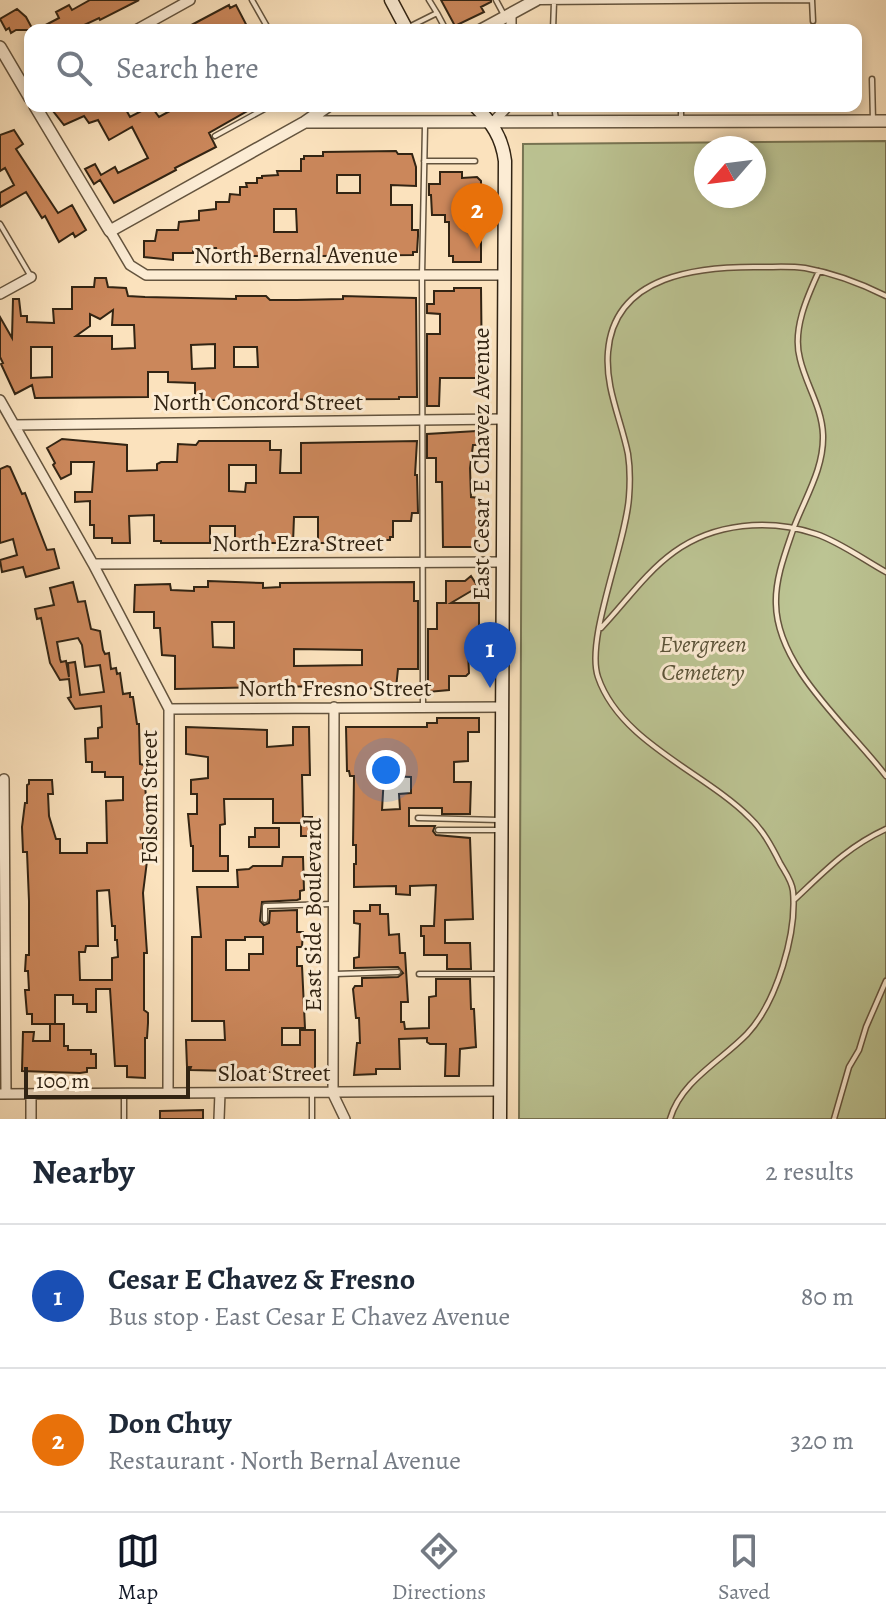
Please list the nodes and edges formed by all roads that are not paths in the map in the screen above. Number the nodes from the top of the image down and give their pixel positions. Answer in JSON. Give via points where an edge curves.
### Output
{"nodes":[{"id":1,"x":190,"y":0,"type":"edge"},
{"id":2,"x":252,"y":0,"type":"edge"},
{"id":3,"x":391,"y":0,"type":"edge"},
{"id":4,"x":429,"y":0,"type":"edge"},
{"id":5,"x":496,"y":0,"type":"edge"},
{"id":6,"x":812,"y":0,"type":"edge"},
{"id":7,"x":534,"y":1,"type":"edge"},
{"id":8,"x":554,"y":2,"type":"edge"},
{"id":9,"x":437,"y":13,"type":"junction"},
{"id":10,"x":508,"y":16,"type":"junction"},
{"id":11,"x":813,"y":21,"type":"dead end"},
{"id":12,"x":147,"y":24,"type":"edge"},
{"id":13,"x":266,"y":24,"type":"edge"},
{"id":14,"x":403,"y":24,"type":"edge"},
{"id":15,"x":417,"y":24,"type":"edge"},
{"id":16,"x":443,"y":24,"type":"edge"},
{"id":17,"x":493,"y":24,"type":"edge"},
{"id":18,"x":510,"y":24,"type":"edge"},
{"id":19,"x":553,"y":24,"type":"edge"},
{"id":20,"x":0,"y":47,"type":"edge"},
{"id":21,"x":872,"y":79,"type":"dead end"},
{"id":22,"x":24,"y":86,"type":"edge"},
{"id":23,"x":39,"y":112,"type":"edge"},
{"id":24,"x":259,"y":112,"type":"edge"},
{"id":25,"x":317,"y":112,"type":"edge"},
{"id":26,"x":481,"y":112,"type":"edge"},
{"id":27,"x":502,"y":112,"type":"edge"},
{"id":28,"x":555,"y":112,"type":"edge"},
{"id":29,"x":681,"y":112,"type":"edge"},
{"id":30,"x":311,"y":115,"type":"junction"},
{"id":31,"x":425,"y":121,"type":"junction"},
{"id":32,"x":873,"y":121,"type":"junction"},
{"id":33,"x":886,"y":121,"type":"edge"},
{"id":34,"x":681,"y":122,"type":"junction"},
{"id":35,"x":492,"y":123,"type":"junction"},
{"id":36,"x":557,"y":123,"type":"junction"},
{"id":37,"x":215,"y":136,"type":"dead end"},
{"id":38,"x":424,"y":161,"type":"junction"},
{"id":39,"x":475,"y":161,"type":"dead end"},
{"id":40,"x":0,"y":224,"type":"edge"},
{"id":41,"x":110,"y":231,"type":"junction"},
{"id":42,"x":819,"y":271,"type":"junction"},
{"id":43,"x":422,"y":275,"type":"junction"},
{"id":44,"x":504,"y":275,"type":"junction"},
{"id":45,"x":31,"y":277,"type":"joint"},
{"id":46,"x":0,"y":294,"type":"edge"},
{"id":47,"x":886,"y":296,"type":"edge"},
{"id":48,"x":0,"y":400,"type":"edge"},
{"id":49,"x":503,"y":419,"type":"junction"},
{"id":50,"x":422,"y":421,"type":"junction"},
{"id":51,"x":14,"y":425,"type":"junction"},
{"id":52,"x":794,"y":528,"type":"junction"},
{"id":53,"x":503,"y":562,"type":"junction"},
{"id":54,"x":422,"y":563,"type":"junction"},
{"id":55,"x":93,"y":564,"type":"junction"},
{"id":56,"x":886,"y":572,"type":"edge"},
{"id":57,"x":599,"y":629,"type":"junction"},
{"id":58,"x":334,"y":707,"type":"junction"},
{"id":59,"x":423,"y":707,"type":"junction"},
{"id":60,"x":502,"y":707,"type":"junction"},
{"id":61,"x":169,"y":709,"type":"junction"},
{"id":62,"x":886,"y":776,"type":"edge"},
{"id":63,"x":4,"y":779,"type":"dead end"},
{"id":64,"x":418,"y":818,"type":"dead end"},
{"id":65,"x":501,"y":825,"type":"junction"},
{"id":66,"x":886,"y":829,"type":"edge"},
{"id":67,"x":438,"y":830,"type":"dead end"},
{"id":68,"x":2,"y":873,"type":"edge"},
{"id":69,"x":793,"y":901,"type":"junction"},
{"id":70,"x":333,"y":904,"type":"junction"},
{"id":71,"x":265,"y":920,"type":"dead end"},
{"id":72,"x":398,"y":972,"type":"dead end"},
{"id":73,"x":333,"y":974,"type":"junction"},
{"id":74,"x":419,"y":974,"type":"dead end"},
{"id":75,"x":500,"y":974,"type":"junction"},
{"id":76,"x":886,"y":981,"type":"edge"},
{"id":77,"x":500,"y":1091,"type":"junction"},
{"id":78,"x":124,"y":1093,"type":"junction"},
{"id":79,"x":168,"y":1093,"type":"junction"},
{"id":80,"x":220,"y":1093,"type":"junction"},
{"id":81,"x":3,"y":1094,"type":"edge"},
{"id":82,"x":31,"y":1094,"type":"junction"},
{"id":83,"x":312,"y":1094,"type":"junction"},
{"id":84,"x":333,"y":1094,"type":"junction"},
{"id":85,"x":31,"y":1119,"type":"edge"},
{"id":86,"x":124,"y":1119,"type":"edge"},
{"id":87,"x":219,"y":1119,"type":"edge"},
{"id":88,"x":312,"y":1119,"type":"edge"},
{"id":89,"x":345,"y":1119,"type":"edge"},
{"id":90,"x":500,"y":1119,"type":"edge"},
{"id":91,"x":670,"y":1119,"type":"edge"},
{"id":92,"x":834,"y":1119,"type":"edge"}],
"edges":[{"from":1,"to":12,"type":"street"},
{"from":2,"to":13,"type":"lane"},
{"from":3,"to":14,"type":"main road"},
{"from":4,"to":9,"type":"lane"},
{"from":5,"to":10,"type":"lane"},
{"from":6,"to":8,"type":"lane"},
{"from":6,"to":11,"type":"lane"},
{"from":7,"to":8,"type":"lane"},
{"from":7,"to":10,"type":"street"},
{"from":8,"to":19,"type":"lane"},
{"from":9,"to":15,"type":"lane"},
{"from":9,"to":16,"type":"lane"},
{"from":10,"to":17,"type":"street"},
{"from":10,"to":18,"type":"street"},
{"from":20,"to":22,"type":"street"},
{"from":21,"to":32,"type":"lane"},
{"from":23,"to":41,"type":"street"},
{"from":24,"to":37,"type":"lane"},
{"from":25,"to":30,"type":"street"},
{"from":26,"to":35,"type":"main road","name":"East Cesar E Chavez Avenue"},
{"from":27,"to":35,"type":"street"},
{"from":28,"to":36,"type":"lane"},
{"from":29,"to":34,"type":"lane"},
{"from":30,"to":31,"type":"street"},
{"from":30,"to":41,"type":"street"},
{"from":31,"to":35,"type":"street"},
{"from":31,"to":38,"type":"lane"},
{"from":32,"to":33,"type":"street"},
{"from":32,"to":34,"type":"street"},
{"from":34,"to":36,"type":"street"},
{"from":35,"to":36,"type":"street"},
{"from":35,"to":44,"type":"main road","name":"East Cesar E Chavez Avenue","via":[[505,161]]},
{"from":38,"to":39,"type":"lane"},
{"from":38,"to":43,"type":"lane"},
{"from":40,"to":45,"type":"lane"},
{"from":41,"to":43,"type":"street","name":"North Bernal Avenue","via":[[130,265],[146,275]]},
{"from":42,"to":47,"type":"lane"},
{"from":42,"to":52,"type":"lane","via":[[797,340],[821,417],[823,450]]},
{"from":42,"to":57,"type":"lane","via":[[703,269],[644,290],[617,316],[608,349],[608,380],[629,456],[629,497]]},
{"from":43,"to":44,"type":"street","name":"North Bernal Avenue"},
{"from":43,"to":50,"type":"lane"},
{"from":44,"to":49,"type":"main road","name":"East Cesar E Chavez Avenue"},
{"from":45,"to":46,"type":"street"},
{"from":48,"to":51,"type":"street","name":"Folsom Street"},
{"from":49,"to":50,"type":"street","name":"North Concord Street"},
{"from":49,"to":53,"type":"main road","name":"East Cesar E Chavez Avenue"},
{"from":50,"to":51,"type":"street","name":"North Concord Street"},
{"from":50,"to":54,"type":"lane"},
{"from":51,"to":55,"type":"street","name":"Folsom Street"},
{"from":52,"to":56,"type":"lane","via":[[818,534]]},
{"from":52,"to":57,"type":"lane","via":[[737,526],[709,533],[673,553]]},
{"from":52,"to":62,"type":"lane","via":[[776,601],[784,640],[806,680]]},
{"from":53,"to":54,"type":"street","name":"North Ezra Street"},
{"from":53,"to":60,"type":"main road","name":"East Cesar E Chavez Avenue"},
{"from":54,"to":55,"type":"street","name":"North Ezra Street"},
{"from":54,"to":59,"type":"lane"},
{"from":55,"to":61,"type":"street","name":"Folsom Street"},
{"from":57,"to":69,"type":"lane","via":[[593,657],[608,698],[635,730],[750,818],[793,886]]},
{"from":58,"to":59,"type":"street","name":"North Fresno Street"},
{"from":58,"to":61,"type":"street","name":"North Fresno Street"},
{"from":58,"to":70,"type":"street","name":"East Side Boulevard"},
{"from":59,"to":60,"type":"street","name":"North Fresno Street"},
{"from":60,"to":65,"type":"main road","name":"East Cesar E Chavez Avenue"},
{"from":61,"to":79,"type":"street","name":"Folsom Street"},
{"from":63,"to":68,"type":"street"},
{"from":64,"to":65,"type":"lane"},
{"from":65,"to":67,"type":"lane"},
{"from":65,"to":75,"type":"main road","name":"East Cesar E Chavez Avenue"},
{"from":66,"to":69,"type":"lane","via":[[836,859]]},
{"from":68,"to":81,"type":"street"},
{"from":69,"to":91,"type":"lane","via":[[785,963],[772,997],[749,1033],[682,1094]]},
{"from":70,"to":71,"type":"lane","via":[[265,906]]},
{"from":70,"to":73,"type":"street","name":"East Side Boulevard"},
{"from":72,"to":73,"type":"lane"},
{"from":73,"to":84,"type":"street","name":"East Side Boulevard"},
{"from":74,"to":75,"type":"lane"},
{"from":75,"to":77,"type":"main road","name":"East Cesar E Chavez Avenue"},
{"from":76,"to":92,"type":"lane","via":[[849,1067]]},
{"from":77,"to":84,"type":"street","name":"Sloat Street"},
{"from":77,"to":90,"type":"main road","name":"East Cesar E Chavez Avenue"},
{"from":78,"to":79,"type":"street","name":"Sloat Street"},
{"from":78,"to":82,"type":"street","name":"Sloat Street"},
{"from":78,"to":86,"type":"lane"},
{"from":79,"to":80,"type":"street","name":"Sloat Street"},
{"from":80,"to":83,"type":"street","name":"Sloat Street"},
{"from":80,"to":87,"type":"street"},
{"from":81,"to":82,"type":"street","name":"Sloat Street"},
{"from":82,"to":85,"type":"street"},
{"from":83,"to":84,"type":"street","name":"Sloat Street"},
{"from":83,"to":88,"type":"lane"},
{"from":84,"to":89,"type":"street","name":"East Side Boulevard"}]}
